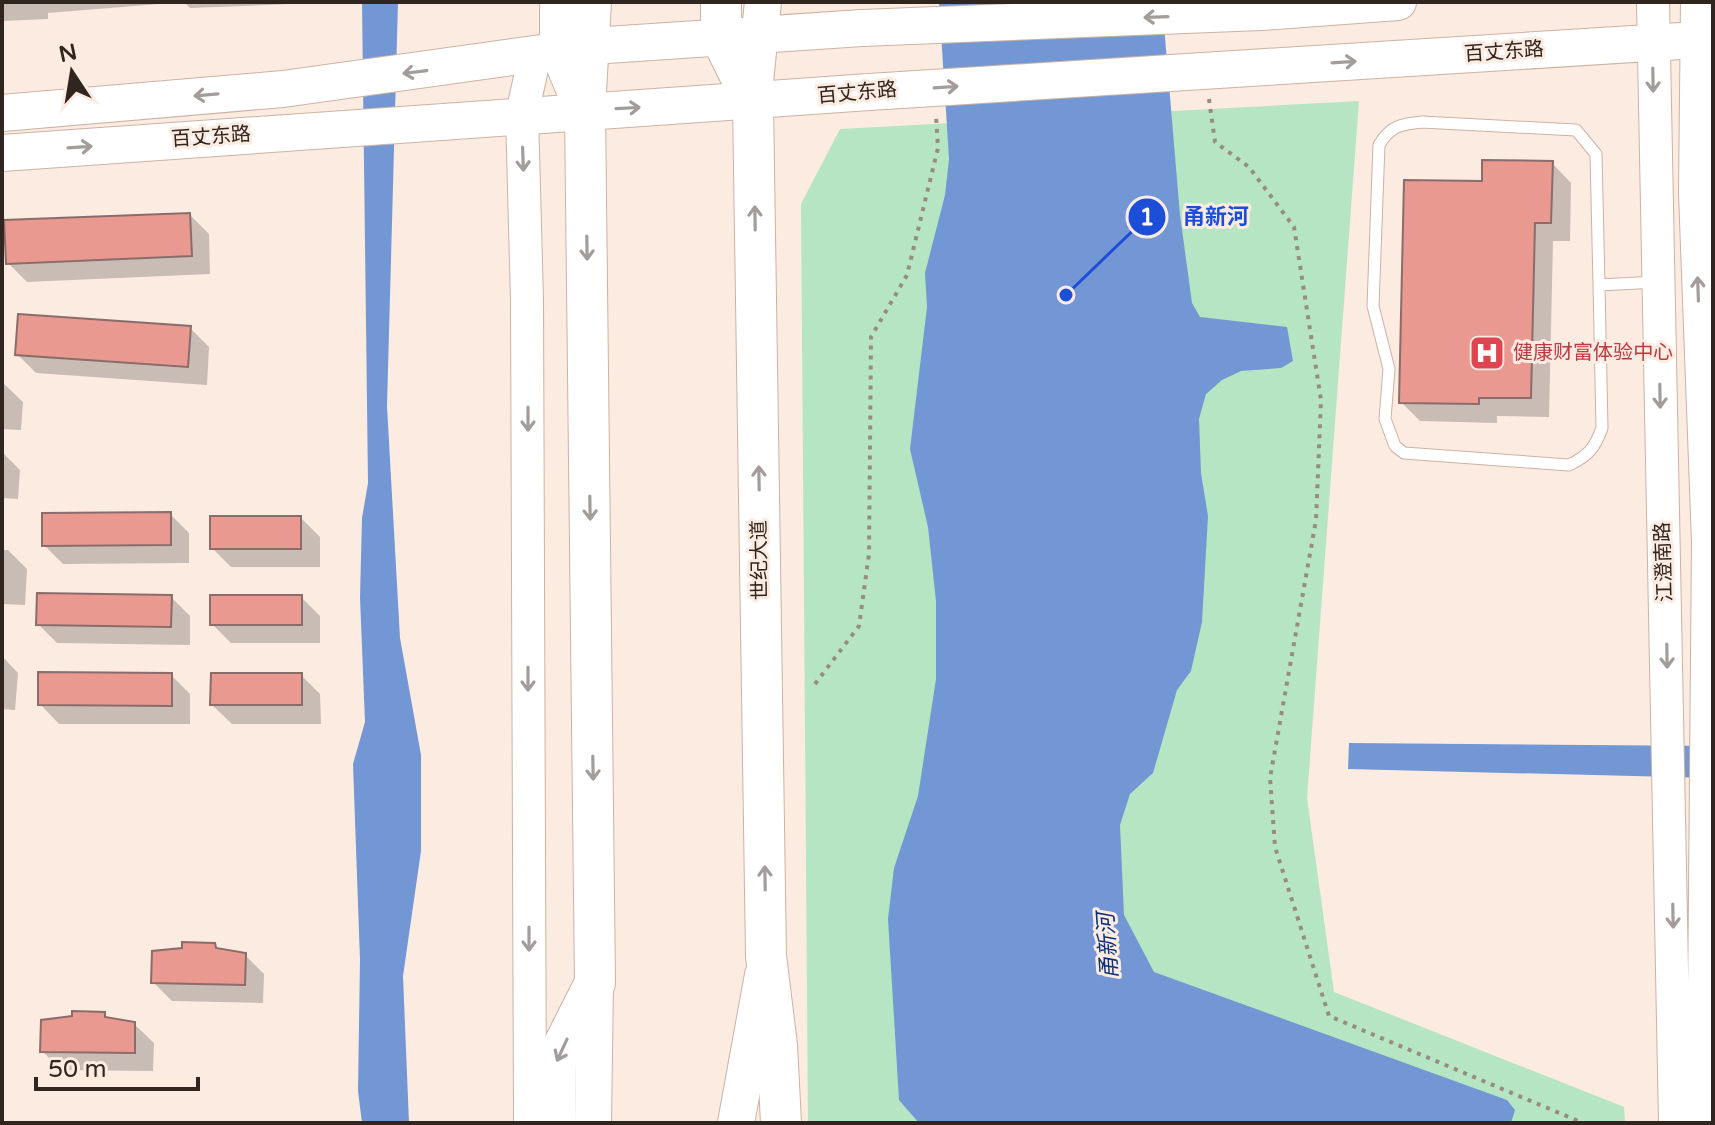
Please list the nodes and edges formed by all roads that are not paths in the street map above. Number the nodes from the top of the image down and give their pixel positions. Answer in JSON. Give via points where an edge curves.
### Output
{"nodes":[{"id":1,"x":560,"y":2,"type":"edge"},
{"id":2,"x":591,"y":2,"type":"edge"},
{"id":3,"x":1398,"y":2,"type":"edge"},
{"id":4,"x":1653,"y":2,"type":"edge"},
{"id":5,"x":1697,"y":2,"type":"edge"},
{"id":6,"x":763,"y":18,"type":"edge"},
{"id":7,"x":721,"y":19,"type":"edge"},
{"id":8,"x":1705,"y":39,"type":"edge"},
{"id":9,"x":1653,"y":42,"type":"junction"},
{"id":10,"x":562,"y":50,"type":"junction"},
{"id":11,"x":753,"y":102,"type":"junction"},
{"id":12,"x":585,"y":110,"type":"junction"},
{"id":13,"x":2,"y":113,"type":"edge"},
{"id":14,"x":508,"y":115,"type":"junction"},
{"id":15,"x":2,"y":153,"type":"edge"},
{"id":16,"x":1658,"y":282,"type":"junction"},
{"id":17,"x":1599,"y":285,"type":"junction"},
{"id":18,"x":1664,"y":555,"type":"junction"},
{"id":19,"x":1710,"y":556,"type":"edge"},
{"id":20,"x":766,"y":956,"type":"junction"},
{"id":21,"x":595,"y":983,"type":"junction"},
{"id":22,"x":530,"y":1123,"type":"edge"},
{"id":23,"x":555,"y":1123,"type":"edge"},
{"id":24,"x":593,"y":1123,"type":"edge"},
{"id":25,"x":736,"y":1123,"type":"edge"},
{"id":26,"x":781,"y":1123,"type":"edge"},
{"id":27,"x":1675,"y":1123,"type":"edge"},
{"id":28,"x":1703,"y":1123,"type":"edge"}],
"edges":[{"from":1,"to":10,"type":"highway"},
{"from":2,"to":10,"type":"highway"},
{"from":3,"to":6,"type":"main road","name":"百丈东路","one_way":true,"bridge":true,"via":[[862,28]]},
{"from":4,"to":9,"type":"main road","name":"江澄南路"},
{"from":5,"to":8,"type":"main road","name":"江澄南路"},
{"from":6,"to":7,"type":"main road","name":"百丈东路"},
{"from":6,"to":11,"type":"main road"},
{"from":7,"to":10,"type":"main road","name":"百丈东路"},
{"from":7,"to":11,"type":"highway","name":"世纪大道"},
{"from":8,"to":9,"type":"main road","name":"百丈东路"},
{"from":19,"to":8,"type":"main road","name":"江澄南路","one_way":true,"via":[[1695,193]]},
{"from":11,"to":9,"type":"main road","name":"百丈东路","one_way":true,"bridge":true},
{"from":9,"to":16,"type":"main road","name":"江澄南路","one_way":true},
{"from":10,"to":12,"type":"highway"},
{"from":10,"to":13,"type":"main road","name":"百丈东路","one_way":true,"via":[[283,89]]},
{"from":10,"to":14,"type":"main road"},
{"from":12,"to":11,"type":"main road","name":"百丈东路","one_way":true},
{"from":20,"to":11,"type":"highway","name":"世纪大道","one_way":true},
{"from":12,"to":14,"type":"main road","name":"百丈东路"},
{"from":12,"to":21,"type":"highway","one_way":true},
{"from":15,"to":14,"type":"main road","name":"百丈东路","one_way":true},
{"from":14,"to":22,"type":"main road","one_way":true,"via":[[527,300]]},
{"from":16,"to":17,"type":"lane"},
{"from":16,"to":18,"type":"main road","name":"江澄南路","one_way":true},
{"from":17,"to":17,"type":"lane","via":[[1602,428],[1595,448],[1584,458],[1569,465],[1404,453],[1395,446],[1385,419],[1389,369],[1373,306],[1379,145],[1386,132],[1398,124],[1422,122],[1576,130],[1596,154]]},
{"from":18,"to":19,"type":"main road"},
{"from":18,"to":27,"type":"main road","name":"江澄南路","one_way":true},
{"from":19,"to":28,"type":"main road","name":"江澄南路"},
{"from":20,"to":25,"type":"main road","name":"世纪大道"},
{"from":20,"to":26,"type":"highway"},
{"from":21,"to":23,"type":"highway","one_way":true,"via":[[556,1060]]},
{"from":21,"to":24,"type":"main road"}]}
